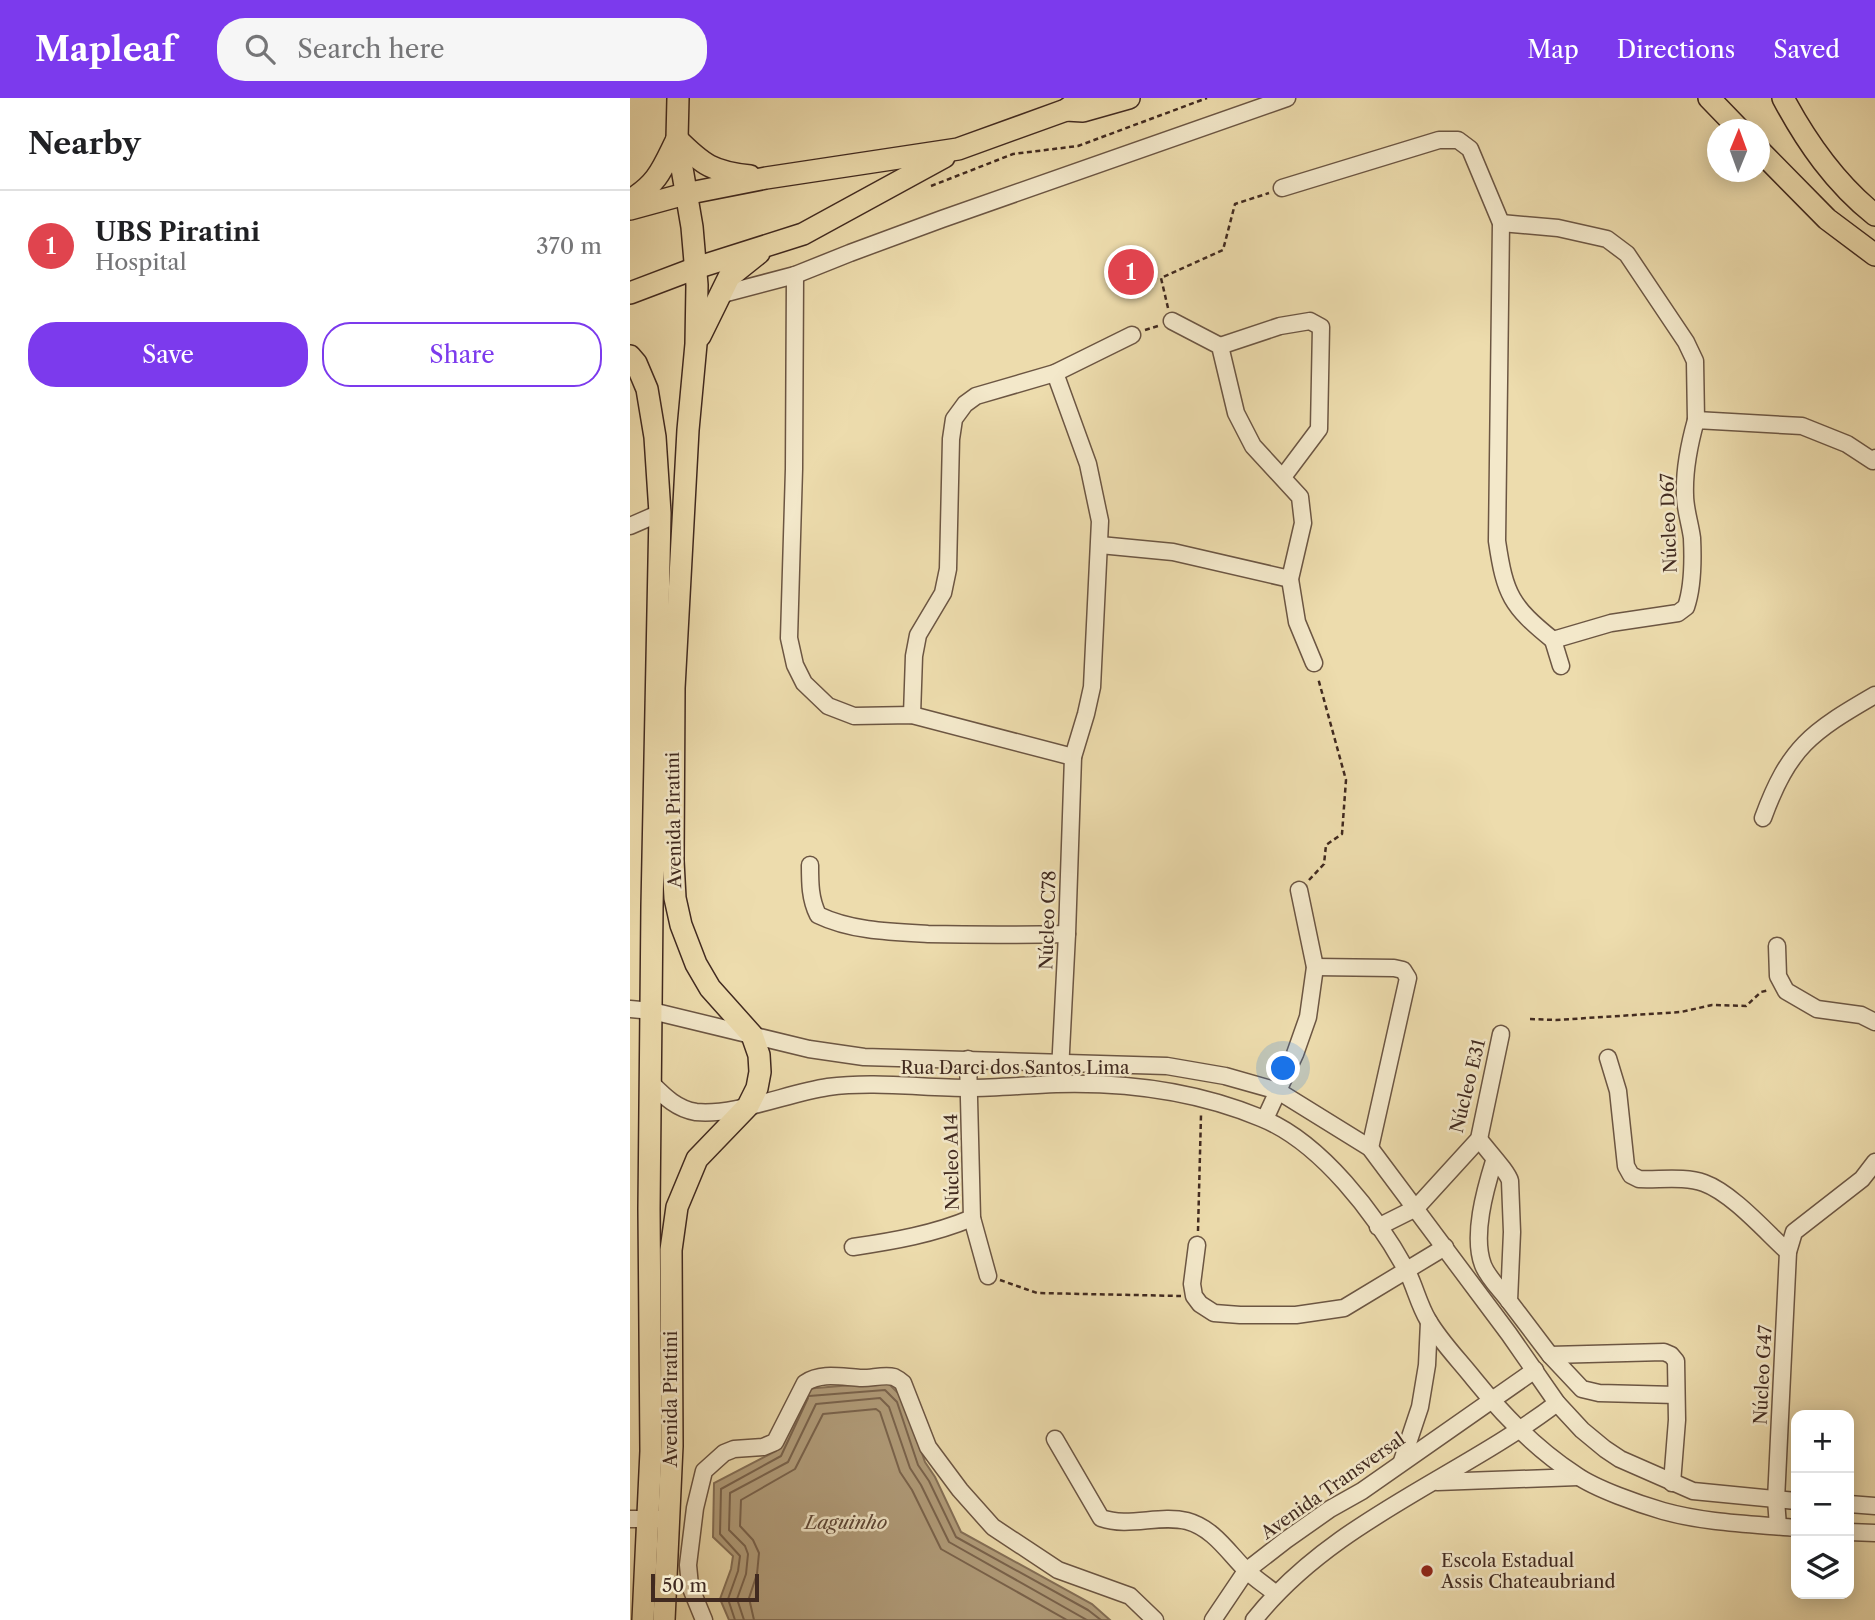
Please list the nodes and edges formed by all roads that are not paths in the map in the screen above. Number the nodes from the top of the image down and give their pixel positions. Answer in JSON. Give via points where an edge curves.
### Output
{"nodes":[{"id":1,"x":678,"y":98,"type":"edge"},
{"id":2,"x":1129,"y":98,"type":"edge"},
{"id":3,"x":1287,"y":98,"type":"edge"},
{"id":4,"x":1709,"y":98,"type":"edge"},
{"id":5,"x":1783,"y":98,"type":"edge"},
{"id":6,"x":1074,"y":104,"type":"edge"},
{"id":7,"x":1729,"y":119,"type":"edge"},
{"id":8,"x":677,"y":139,"type":"junction"},
{"id":9,"x":958,"y":149,"type":"junction"},
{"id":10,"x":1770,"y":161,"type":"edge"},
{"id":11,"x":766,"y":178,"type":"junction"},
{"id":12,"x":1282,"y":188,"type":"road end"},
{"id":13,"x":685,"y":194,"type":"junction"},
{"id":14,"x":630,"y":200,"type":"edge"},
{"id":15,"x":655,"y":204,"type":"junction"},
{"id":16,"x":630,"y":209,"type":"edge"},
{"id":17,"x":1875,"y":215,"type":"edge"},
{"id":18,"x":1501,"y":223,"type":"junction"},
{"id":19,"x":692,"y":227,"type":"junction"},
{"id":20,"x":803,"y":234,"type":"junction"},
{"id":21,"x":1875,"y":255,"type":"edge"},
{"id":22,"x":696,"y":268,"type":"junction"},
{"id":23,"x":795,"y":275,"type":"junction"},
{"id":24,"x":630,"y":293,"type":"edge"},
{"id":25,"x":719,"y":295,"type":"junction"},
{"id":26,"x":1172,"y":321,"type":"road end"},
{"id":27,"x":1132,"y":335,"type":"road end"},
{"id":28,"x":696,"y":344,"type":"junction"},
{"id":29,"x":1220,"y":346,"type":"junction"},
{"id":30,"x":630,"y":356,"type":"edge"},
{"id":31,"x":1055,"y":373,"type":"junction"},
{"id":32,"x":1696,"y":420,"type":"junction"},
{"id":33,"x":688,"y":430,"type":"junction"},
{"id":34,"x":655,"y":437,"type":"junction"},
{"id":35,"x":1874,"y":460,"type":"edge"},
{"id":36,"x":1283,"y":477,"type":"junction"},
{"id":37,"x":660,"y":513,"type":"junction"},
{"id":38,"x":630,"y":526,"type":"edge"},
{"id":39,"x":1100,"y":545,"type":"junction"},
{"id":40,"x":1290,"y":579,"type":"junction"},
{"id":41,"x":1553,"y":640,"type":"junction"},
{"id":42,"x":1314,"y":663,"type":"road end"},
{"id":43,"x":1561,"y":666,"type":"dead end"},
{"id":44,"x":1875,"y":695,"type":"edge"},
{"id":45,"x":912,"y":715,"type":"junction"},
{"id":46,"x":1073,"y":757,"type":"junction"},
{"id":47,"x":1763,"y":818,"type":"dead end"},
{"id":48,"x":810,"y":865,"type":"dead end"},
{"id":49,"x":1299,"y":890,"type":"road end"},
{"id":50,"x":1068,"y":934,"type":"junction"},
{"id":51,"x":1777,"y":946,"type":"dead end"},
{"id":52,"x":1315,"y":967,"type":"junction"},
{"id":53,"x":630,"y":1009,"type":"edge"},
{"id":54,"x":652,"y":1011,"type":"junction"},
{"id":55,"x":1875,"y":1023,"type":"edge"},
{"id":56,"x":1501,"y":1034,"type":"dead end"},
{"id":57,"x":752,"y":1035,"type":"junction"},
{"id":58,"x":1608,"y":1058,"type":"dead end"},
{"id":59,"x":968,"y":1059,"type":"junction"},
{"id":60,"x":1060,"y":1061,"type":"junction"},
{"id":61,"x":652,"y":1084,"type":"junction"},
{"id":62,"x":1060,"y":1084,"type":"junction"},
{"id":63,"x":969,"y":1088,"type":"junction"},
{"id":64,"x":1278,"y":1091,"type":"junction"},
{"id":65,"x":748,"y":1105,"type":"junction"},
{"id":66,"x":1265,"y":1119,"type":"junction"},
{"id":67,"x":1479,"y":1139,"type":"junction"},
{"id":68,"x":1370,"y":1148,"type":"junction"},
{"id":69,"x":1494,"y":1161,"type":"junction"},
{"id":70,"x":1875,"y":1161,"type":"edge"},
{"id":71,"x":1416,"y":1208,"type":"junction"},
{"id":72,"x":972,"y":1217,"type":"junction"},
{"id":73,"x":1378,"y":1227,"type":"junction"},
{"id":74,"x":1197,"y":1245,"type":"road end"},
{"id":75,"x":853,"y":1247,"type":"dead end"},
{"id":76,"x":1445,"y":1247,"type":"junction"},
{"id":77,"x":1788,"y":1252,"type":"junction"},
{"id":78,"x":1406,"y":1271,"type":"junction"},
{"id":79,"x":988,"y":1276,"type":"road end"},
{"id":80,"x":1509,"y":1301,"type":"junction"},
{"id":81,"x":1429,"y":1322,"type":"junction"},
{"id":82,"x":1550,"y":1355,"type":"junction"},
{"id":83,"x":1535,"y":1370,"type":"junction"},
{"id":84,"x":1676,"y":1395,"type":"junction"},
{"id":85,"x":1491,"y":1400,"type":"junction"},
{"id":86,"x":1557,"y":1404,"type":"junction"},
{"id":87,"x":1521,"y":1430,"type":"junction"},
{"id":88,"x":1055,"y":1439,"type":"dead end"},
{"id":89,"x":1402,"y":1461,"type":"junction"},
{"id":90,"x":1578,"y":1477,"type":"junction"},
{"id":91,"x":1434,"y":1482,"type":"junction"},
{"id":92,"x":1671,"y":1483,"type":"junction"},
{"id":93,"x":1776,"y":1500,"type":"junction"},
{"id":94,"x":1791,"y":1501,"type":"edge"},
{"id":95,"x":1854,"y":1504,"type":"edge"},
{"id":96,"x":1875,"y":1506,"type":"edge"},
{"id":97,"x":649,"y":1519,"type":"edge"},
{"id":98,"x":1314,"y":1520,"type":"junction"},
{"id":99,"x":1778,"y":1526,"type":"junction"},
{"id":100,"x":1791,"y":1527,"type":"edge"},
{"id":101,"x":1854,"y":1532,"type":"edge"},
{"id":102,"x":1875,"y":1533,"type":"edge"},
{"id":103,"x":1335,"y":1544,"type":"junction"},
{"id":104,"x":1246,"y":1571,"type":"junction"},
{"id":105,"x":1275,"y":1593,"type":"junction"},
{"id":106,"x":643,"y":1620,"type":"edge"},
{"id":107,"x":664,"y":1620,"type":"edge"},
{"id":108,"x":704,"y":1620,"type":"edge"},
{"id":109,"x":1155,"y":1620,"type":"edge"},
{"id":110,"x":1213,"y":1620,"type":"edge"},
{"id":111,"x":1254,"y":1620,"type":"edge"}],
"edges":[{"from":1,"to":8,"type":"main road","name":"Avenida Piratini"},
{"from":2,"to":6,"type":"main road","via":[[1083,111]]},
{"from":3,"to":23,"type":"street"},
{"from":4,"to":7,"type":"main road"},
{"from":5,"to":17,"type":"main road","via":[[1823,164]]},
{"from":6,"to":9,"type":"main road"},
{"from":8,"to":11,"type":"main road","via":[[707,166]]},
{"from":8,"to":13,"type":"main road","name":"Avenida Piratini"},
{"from":8,"to":14,"type":"main road","via":[[656,180]]},
{"from":9,"to":11,"type":"main road"},
{"from":9,"to":20,"type":"main road"},
{"from":10,"to":21,"type":"main road","via":[[1827,219]]},
{"from":11,"to":13,"type":"main road"},
{"from":12,"to":18,"type":"street","via":[[1439,140],[1458,140],[1470,149]]},
{"from":13,"to":15,"type":"main road"},
{"from":13,"to":19,"type":"main road","name":"Avenida Piratini"},
{"from":15,"to":16,"type":"main road"},
{"from":15,"to":19,"type":"main road"},
{"from":18,"to":32,"type":"street","via":[[1558,228],[1607,239],[1627,254],[1695,361]]},
{"from":18,"to":41,"type":"street","via":[[1499,552],[1513,602]]},
{"from":19,"to":22,"type":"main road","name":"Avenida Piratini"},
{"from":20,"to":22,"type":"main road"},
{"from":20,"to":25,"type":"main road","via":[[755,255],[729,277]]},
{"from":22,"to":24,"type":"main road"},
{"from":22,"to":28,"type":"main road","name":"Avenida Piratini"},
{"from":23,"to":25,"type":"street"},
{"from":23,"to":45,"type":"street","via":[[789,638],[795,665],[804,683],[828,706],[854,716]]},
{"from":25,"to":28,"type":"main road"},
{"from":26,"to":29,"type":"street"},
{"from":27,"to":31,"type":"street"},
{"from":28,"to":33,"type":"main road","name":"Avenida Piratini"},
{"from":29,"to":36,"type":"street","via":[[1236,413],[1253,446]]},
{"from":29,"to":36,"type":"street","via":[[1280,326],[1310,321],[1321,327],[1319,429]]},
{"from":30,"to":34,"type":"main road","name":"Avenida Piratini","via":[[647,389]]},
{"from":31,"to":39,"type":"street","name":"Núcleo C78","via":[[1091,474]]},
{"from":31,"to":45,"type":"street","via":[[976,396],[954,419],[948,569],[943,593],[918,635]]},
{"from":32,"to":35,"type":"street","via":[[1802,426]]},
{"from":32,"to":41,"type":"street","name":"Núcleo D67","via":[[1686,473],[1692,538],[1686,607],[1678,613],[1612,623]]},
{"from":33,"to":34,"type":"main road"},
{"from":33,"to":57,"type":"main road","name":"Avenida Piratini","via":[[674,688],[675,898],[681,925],[710,988]]},
{"from":34,"to":37,"type":"main road","name":"Avenida Piratini"},
{"from":36,"to":40,"type":"street","via":[[1300,497],[1303,523]]},
{"from":37,"to":38,"type":"street"},
{"from":37,"to":54,"type":"main road","name":"Avenida Piratini"},
{"from":39,"to":40,"type":"street","via":[[1173,552]]},
{"from":39,"to":46,"type":"street","name":"Núcleo C78","via":[[1092,687]]},
{"from":40,"to":42,"type":"street","via":[[1297,622]]},
{"from":41,"to":43,"type":"street"},
{"from":44,"to":47,"type":"street","via":[[1804,742],[1782,774]]},
{"from":45,"to":46,"type":"street"},
{"from":46,"to":50,"type":"street","name":"Núcleo C78"},
{"from":48,"to":50,"type":"street","via":[[814,906],[818,915],[834,923],[891,932]]},
{"from":49,"to":52,"type":"street"},
{"from":50,"to":60,"type":"street","name":"Núcleo C78"},
{"from":51,"to":55,"type":"street","via":[[1783,988],[1817,1009],[1861,1015]]},
{"from":52,"to":64,"type":"street","via":[[1308,1017]]},
{"from":52,"to":68,"type":"street","via":[[1394,968],[1403,970],[1408,978]]},
{"from":53,"to":54,"type":"street","name":"Rua Darci dos Santos Lima"},
{"from":54,"to":57,"type":"street","name":"Rua Darci dos Santos Lima"},
{"from":54,"to":61,"type":"main road","name":"Avenida Piratini"},
{"from":56,"to":67,"type":"street","name":"Núcleo E31"},
{"from":57,"to":59,"type":"street","name":"Rua Darci dos Santos Lima","via":[[864,1057]]},
{"from":57,"to":65,"type":"main road","name":"Avenida Piratini","via":[[760,1072]]},
{"from":58,"to":77,"type":"street","via":[[1631,1175],[1709,1186],[1748,1214]]},
{"from":59,"to":60,"type":"street","name":"Rua Darci dos Santos Lima"},
{"from":59,"to":63,"type":"street","name":"Núcleo A14"},
{"from":60,"to":62,"type":"street","name":"Núcleo C78"},
{"from":60,"to":64,"type":"street","name":"Rua Darci dos Santos Lima","via":[[1167,1066]]},
{"from":61,"to":65,"type":"street","name":"Rua Darci dos Santos Lima","via":[[685,1110],[714,1112]]},
{"from":61,"to":97,"type":"main road","name":"Avenida Piratini"},
{"from":62,"to":63,"type":"street","name":"Rua Darci dos Santos Lima"},
{"from":62,"to":66,"type":"street","name":"Rua Darci dos Santos Lima","via":[[1151,1088],[1202,1098]]},
{"from":63,"to":65,"type":"street","name":"Rua Darci dos Santos Lima","via":[[832,1087]]},
{"from":63,"to":72,"type":"street","name":"Núcleo A14"},
{"from":64,"to":66,"type":"street"},
{"from":64,"to":68,"type":"street","name":"Rua Darci dos Santos Lima"},
{"from":65,"to":97,"type":"main road","name":"Avenida Piratini","via":[[697,1159],[677,1207],[671,1250],[672,1446]]},
{"from":66,"to":73,"type":"street","name":"Rua Darci dos Santos Lima","via":[[1327,1163]]},
{"from":67,"to":69,"type":"street"},
{"from":67,"to":71,"type":"street","name":"Núcleo E31"},
{"from":68,"to":71,"type":"street","name":"Rua Darci dos Santos Lima"},
{"from":69,"to":80,"type":"street","via":[[1508,1174],[1511,1188]]},
{"from":69,"to":80,"type":"street","via":[[1484,1192],[1480,1254],[1483,1268]]},
{"from":70,"to":77,"type":"street","name":"Núcleo G47","via":[[1862,1179],[1794,1232]]},
{"from":71,"to":73,"type":"street","name":"Núcleo E31"},
{"from":71,"to":76,"type":"street","name":"Rua Darci dos Santos Lima"},
{"from":72,"to":75,"type":"street","via":[[945,1229]]},
{"from":72,"to":79,"type":"street","name":"Núcleo A14"},
{"from":73,"to":78,"type":"street","name":"Rua Darci dos Santos Lima"},
{"from":74,"to":78,"type":"street","via":[[1194,1296],[1214,1313],[1296,1315],[1344,1308]]},
{"from":76,"to":78,"type":"street"},
{"from":76,"to":83,"type":"street","name":"Rua Darci dos Santos Lima"},
{"from":77,"to":93,"type":"street","name":"Núcleo G47"},
{"from":78,"to":81,"type":"street","name":"Rua Darci dos Santos Lima"},
{"from":80,"to":82,"type":"street"},
{"from":81,"to":85,"type":"street","name":"Rua Darci dos Santos Lima"},
{"from":81,"to":89,"type":"street","via":[[1420,1407]]},
{"from":82,"to":84,"type":"street","via":[[1582,1389]]},
{"from":82,"to":84,"type":"street","via":[[1664,1352],[1676,1361]]},
{"from":83,"to":85,"type":"street","name":"Avenida Transversal"},
{"from":83,"to":86,"type":"street","name":"Rua Darci dos Santos Lima"},
{"from":84,"to":92,"type":"street"},
{"from":85,"to":87,"type":"street","name":"Rua Darci dos Santos Lima"},
{"from":85,"to":89,"type":"street","name":"Avenida Transversal"},
{"from":86,"to":87,"type":"street"},
{"from":86,"to":92,"type":"street","name":"Rua Darci dos Santos Lima","via":[[1619,1460]]},
{"from":87,"to":90,"type":"street","name":"Rua Darci dos Santos Lima"},
{"from":87,"to":91,"type":"street"},
{"from":88,"to":104,"type":"street","via":[[1101,1518],[1112,1522],[1189,1521],[1227,1548]]},
{"from":89,"to":98,"type":"street","name":"Avenida Transversal"},
{"from":90,"to":91,"type":"street"},
{"from":90,"to":99,"type":"street","name":"Rua Darci dos Santos Lima","via":[[1665,1511]]},
{"from":91,"to":103,"type":"street"},
{"from":92,"to":93,"type":"street","name":"Rua Darci dos Santos Lima","via":[[1704,1493]]},
{"from":93,"to":94,"type":"street","name":"Rua Darci dos Santos Lima"},
{"from":93,"to":99,"type":"street","name":"Núcleo G47"},
{"from":95,"to":96,"type":"street"},
{"from":97,"to":106,"type":"main road","name":"Avenida Piratini"},
{"from":97,"to":107,"type":"main road","name":"Avenida Piratini"},
{"from":98,"to":103,"type":"street"},
{"from":98,"to":104,"type":"street","name":"Avenida Transversal"},
{"from":99,"to":100,"type":"street","name":"Rua Darci dos Santos Lima"},
{"from":101,"to":102,"type":"street"},
{"from":103,"to":105,"type":"street"},
{"from":104,"to":105,"type":"street"},
{"from":104,"to":110,"type":"street","name":"Avenida Transversal"},
{"from":105,"to":111,"type":"street"},
{"from":108,"to":109,"type":"street","via":[[690,1586],[689,1555],[704,1471],[724,1453],[775,1442],[804,1383],[831,1376],[895,1377],[903,1383],[928,1447],[993,1527],[1058,1570],[1130,1596]]}]}
